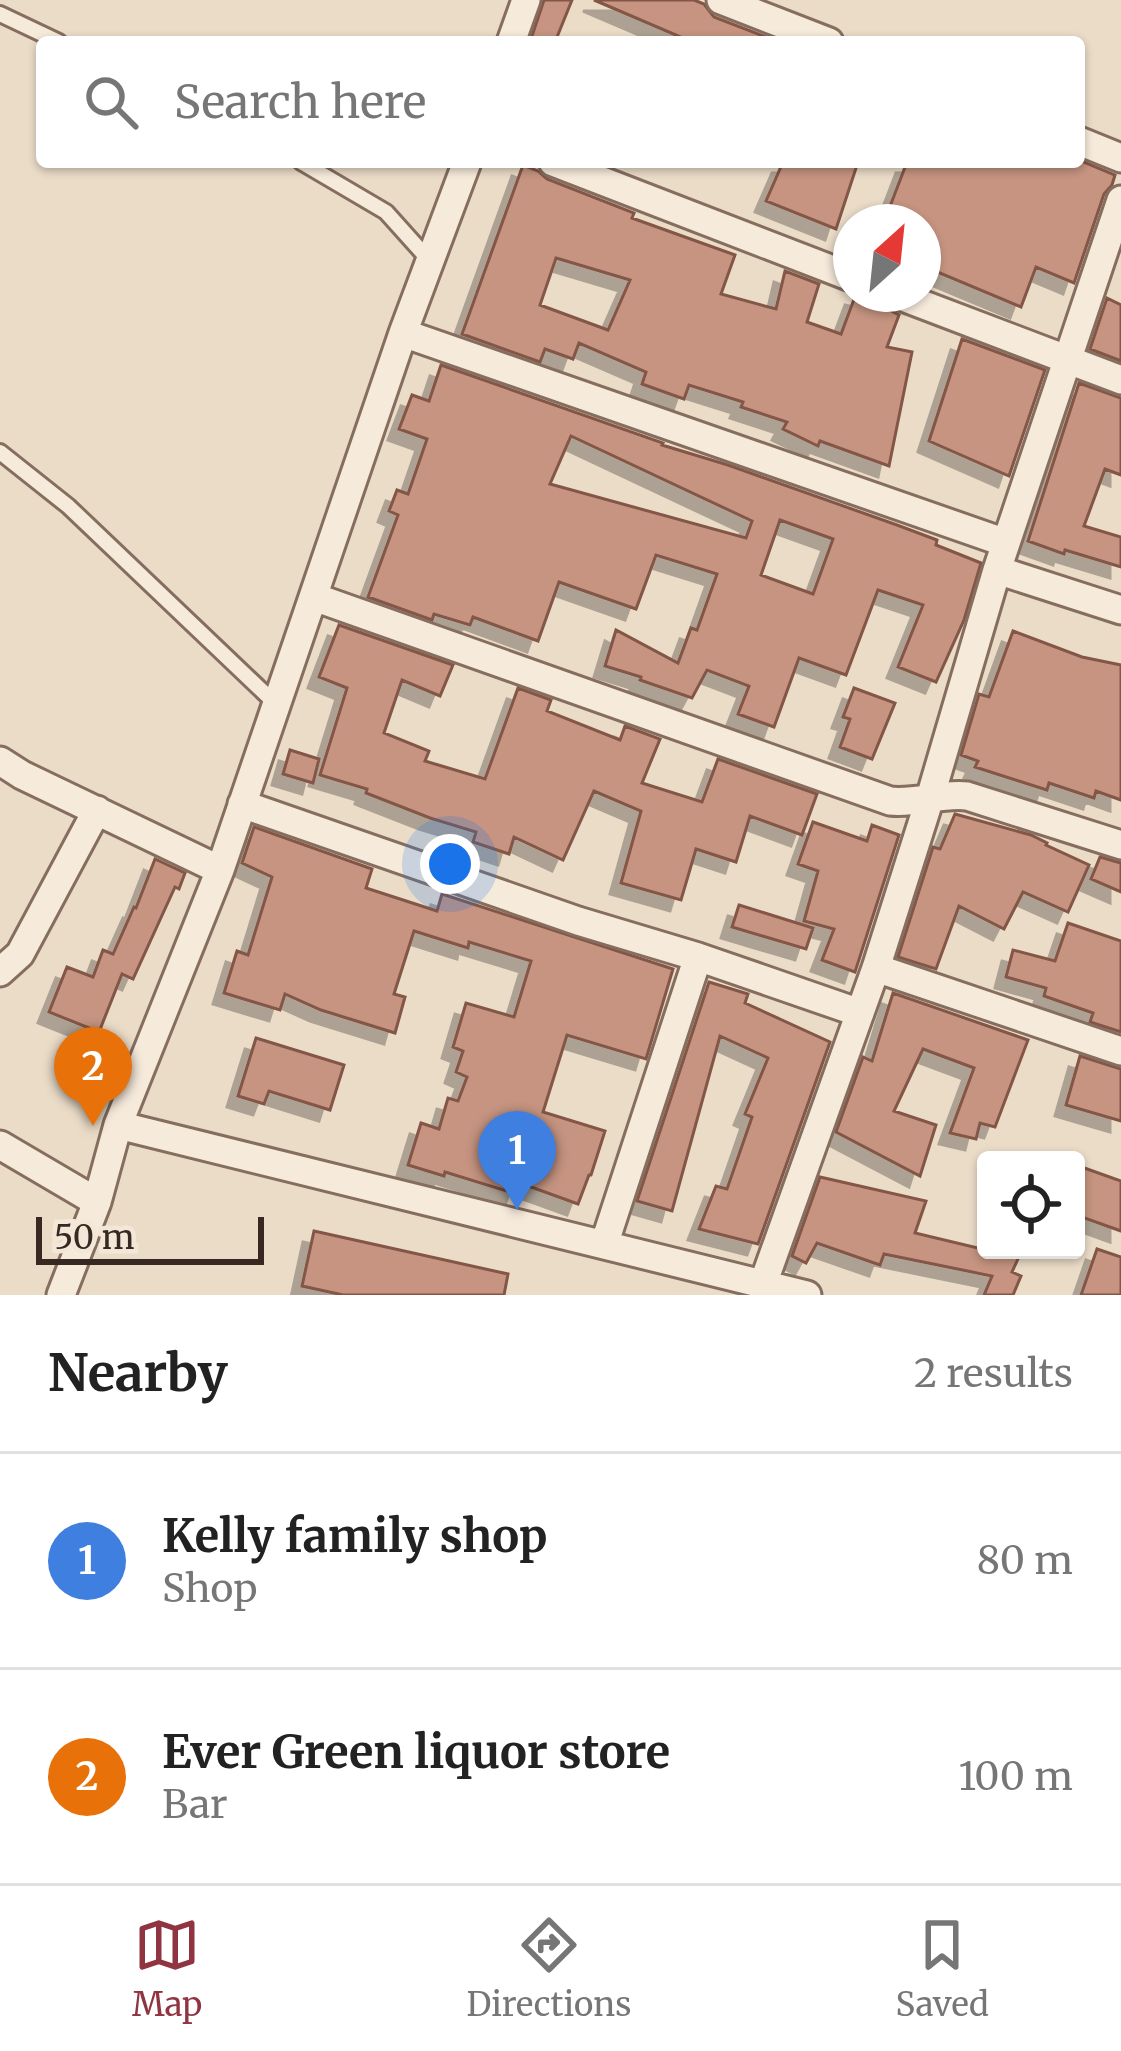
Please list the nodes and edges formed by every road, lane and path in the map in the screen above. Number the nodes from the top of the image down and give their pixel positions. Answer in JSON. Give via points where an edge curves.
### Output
{"nodes":[{"id":1,"x":526,"y":0,"type":"edge"},
{"id":2,"x":721,"y":0,"type":"edge"},
{"id":3,"x":0,"y":14,"type":"edge"},
{"id":4,"x":46,"y":36,"type":"edge"},
{"id":5,"x":513,"y":36,"type":"edge"},
{"id":6,"x":814,"y":36,"type":"edge"},
{"id":7,"x":1085,"y":143,"type":"edge"},
{"id":8,"x":1121,"y":158,"type":"edge"},
{"id":9,"x":312,"y":168,"type":"edge"},
{"id":10,"x":465,"y":168,"type":"edge"},
{"id":11,"x":569,"y":168,"type":"edge"},
{"id":12,"x":1121,"y":200,"type":"edge"},
{"id":13,"x":430,"y":261,"type":"junction"},
{"id":14,"x":833,"y":270,"type":"edge"},
{"id":15,"x":941,"y":312,"type":"edge"},
{"id":16,"x":404,"y":333,"type":"junction"},
{"id":17,"x":1066,"y":360,"type":"junction"},
{"id":18,"x":1121,"y":380,"type":"edge"},
{"id":19,"x":0,"y":452,"type":"edge"},
{"id":20,"x":1006,"y":542,"type":"junction"},
{"id":21,"x":997,"y":570,"type":"junction"},
{"id":22,"x":314,"y":597,"type":"junction"},
{"id":23,"x":1121,"y":610,"type":"edge"},
{"id":24,"x":278,"y":706,"type":"junction"},
{"id":25,"x":0,"y":761,"type":"edge"},
{"id":26,"x":930,"y":798,"type":"junction"},
{"id":27,"x":242,"y":804,"type":"junction"},
{"id":28,"x":97,"y":810,"type":"junction"},
{"id":29,"x":1121,"y":845,"type":"edge"},
{"id":30,"x":220,"y":870,"type":"junction"},
{"id":31,"x":698,"y":957,"type":"junction"},
{"id":32,"x":876,"y":968,"type":"junction"},
{"id":33,"x":0,"y":972,"type":"edge"},
{"id":34,"x":860,"y":1013,"type":"junction"},
{"id":35,"x":1121,"y":1051,"type":"edge"},
{"id":36,"x":118,"y":1125,"type":"junction"},
{"id":37,"x":0,"y":1145,"type":"edge"},
{"id":38,"x":97,"y":1202,"type":"junction"},
{"id":39,"x":604,"y":1245,"type":"junction"},
{"id":40,"x":763,"y":1284,"type":"junction"},
{"id":41,"x":61,"y":1295,"type":"edge"},
{"id":42,"x":808,"y":1295,"type":"edge"}],
"edges":[{"from":1,"to":5,"type":"street"},
{"from":2,"to":6,"type":"street"},
{"from":3,"to":4,"type":"lane"},
{"from":7,"to":8,"type":"street"},
{"from":9,"to":13,"type":"lane","via":[[386,212]]},
{"from":10,"to":13,"type":"street"},
{"from":11,"to":14,"type":"street"},
{"from":12,"to":17,"type":"street"},
{"from":13,"to":16,"type":"street"},
{"from":15,"to":17,"type":"street"},
{"from":16,"to":20,"type":"street"},
{"from":16,"to":22,"type":"street"},
{"from":17,"to":18,"type":"street"},
{"from":17,"to":20,"type":"street"},
{"from":19,"to":24,"type":"lane","via":[[68,506]]},
{"from":20,"to":21,"type":"street"},
{"from":21,"to":23,"type":"street"},
{"from":21,"to":26,"type":"street"},
{"from":22,"to":24,"type":"street"},
{"from":22,"to":26,"type":"street","via":[[890,801]]},
{"from":24,"to":27,"type":"street"},
{"from":25,"to":28,"type":"street"},
{"from":26,"to":29,"type":"street","via":[[967,796]]},
{"from":26,"to":32,"type":"street"},
{"from":27,"to":30,"type":"street"},
{"from":27,"to":31,"type":"street"},
{"from":28,"to":30,"type":"street"},
{"from":28,"to":33,"type":"street","via":[[20,954]]},
{"from":30,"to":36,"type":"street"},
{"from":31,"to":34,"type":"street"},
{"from":31,"to":39,"type":"street"},
{"from":32,"to":34,"type":"street"},
{"from":32,"to":35,"type":"street"},
{"from":34,"to":40,"type":"street"},
{"from":36,"to":38,"type":"street"},
{"from":36,"to":39,"type":"street"},
{"from":37,"to":38,"type":"street"},
{"from":38,"to":41,"type":"street"},
{"from":39,"to":40,"type":"street"},
{"from":40,"to":42,"type":"street"}]}
